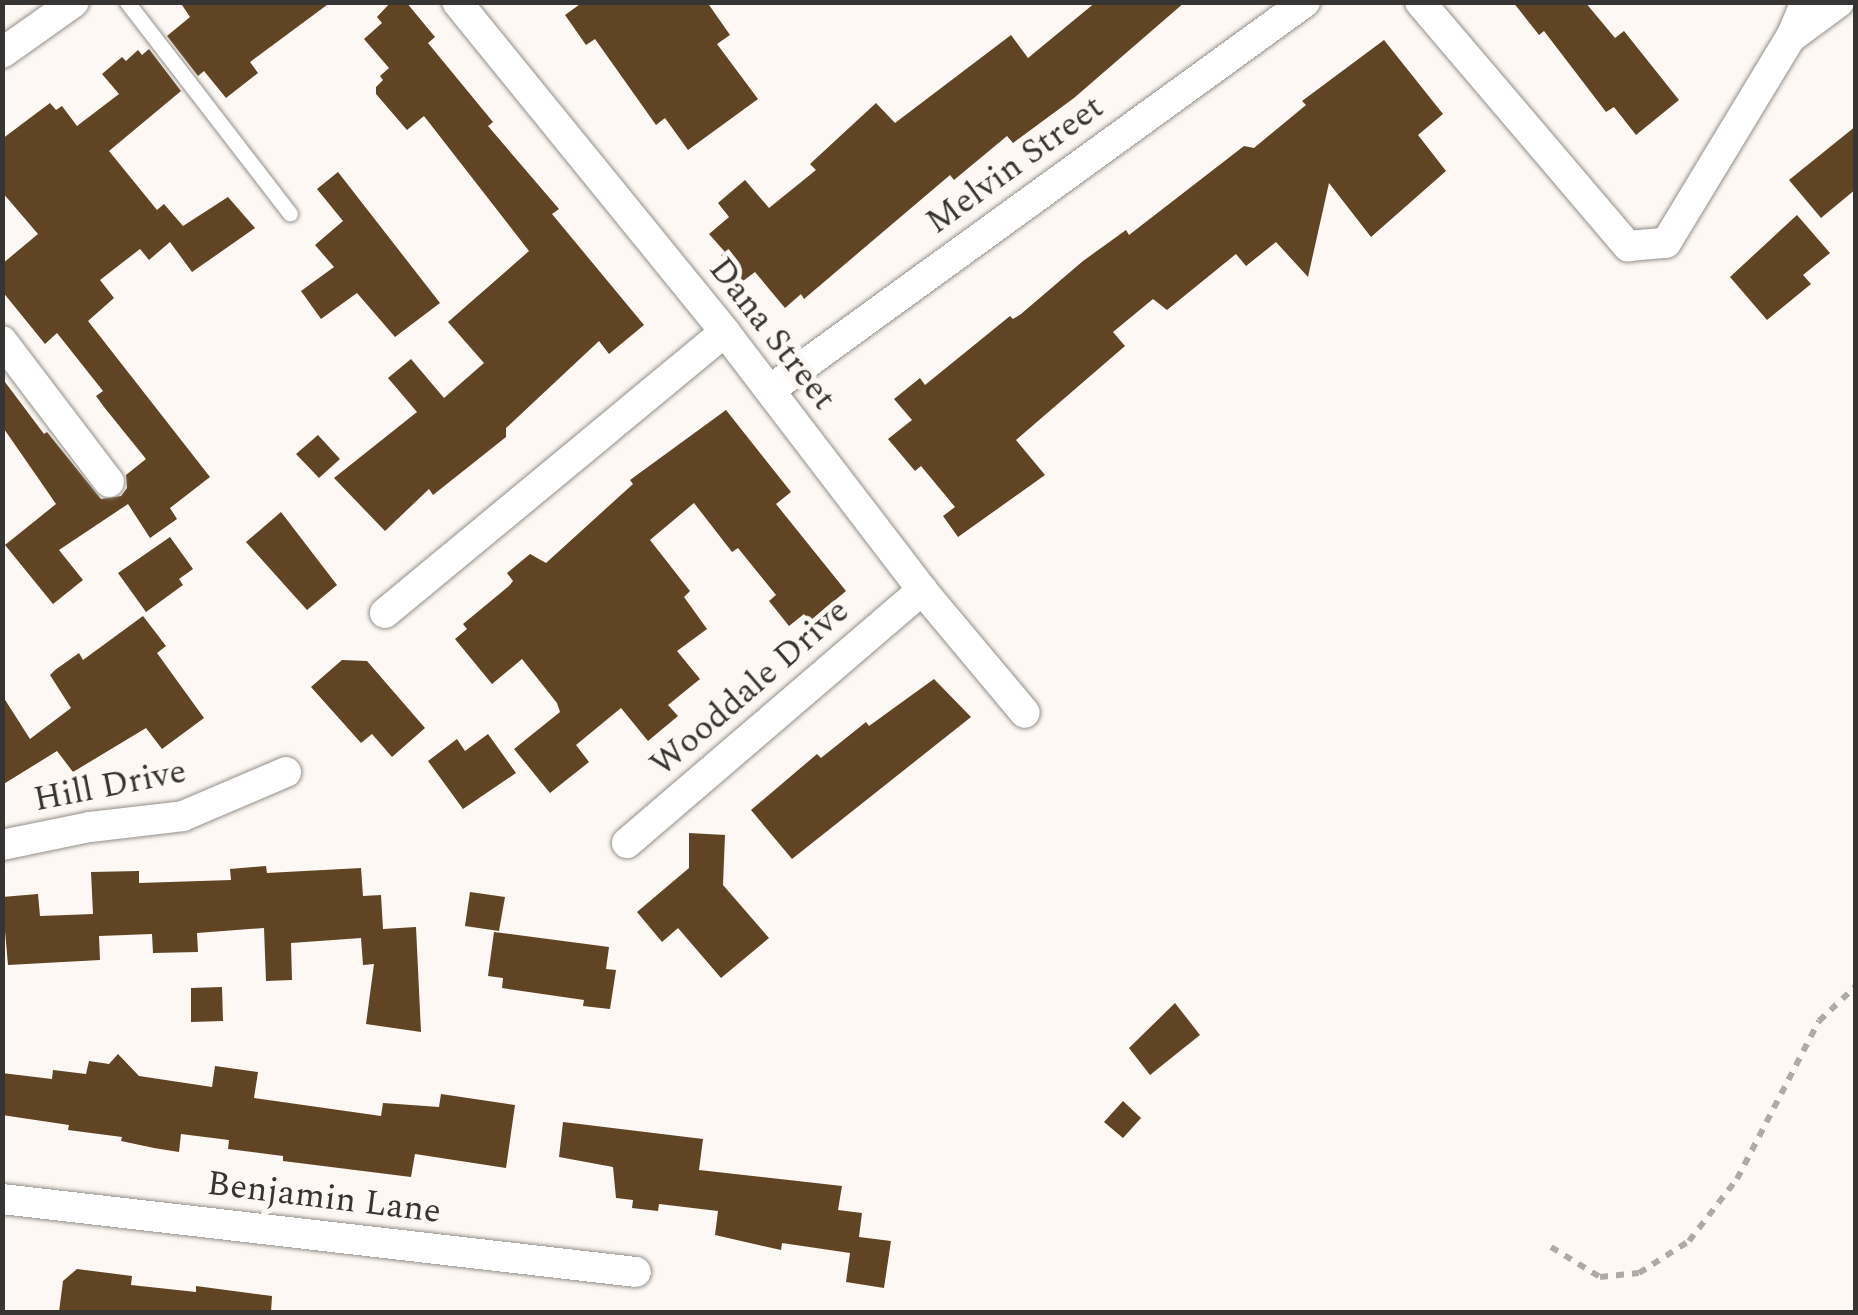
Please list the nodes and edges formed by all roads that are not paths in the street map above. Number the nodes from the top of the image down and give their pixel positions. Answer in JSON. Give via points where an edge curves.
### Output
{"nodes":[{"id":1,"x":74,"y":2,"type":"edge"},
{"id":2,"x":127,"y":2,"type":"edge"},
{"id":3,"x":457,"y":2,"type":"edge"},
{"id":4,"x":1304,"y":2,"type":"edge"},
{"id":5,"x":1420,"y":2,"type":"edge"},
{"id":6,"x":1806,"y":2,"type":"edge"},
{"id":7,"x":1839,"y":2,"type":"edge"},
{"id":8,"x":1791,"y":37,"type":"junction"},
{"id":9,"x":2,"y":53,"type":"edge"},
{"id":10,"x":290,"y":214,"type":"dead end"},
{"id":11,"x":726,"y":332,"type":"junction"},
{"id":12,"x":2,"y":341,"type":"edge"},
{"id":13,"x":770,"y":390,"type":"junction"},
{"id":14,"x":109,"y":482,"type":"dead end"},
{"id":15,"x":922,"y":590,"type":"junction"},
{"id":16,"x":385,"y":614,"type":"dead end"},
{"id":17,"x":1025,"y":713,"type":"dead end"},
{"id":18,"x":286,"y":772,"type":"dead end"},
{"id":19,"x":627,"y":843,"type":"dead end"},
{"id":20,"x":2,"y":845,"type":"edge"},
{"id":21,"x":2,"y":1199,"type":"edge"},
{"id":22,"x":636,"y":1272,"type":"dead end"}],
"edges":[{"from":1,"to":9,"type":"street"},
{"from":2,"to":10,"type":"lane"},
{"from":3,"to":11,"type":"street","name":"Dana Street"},
{"from":4,"to":13,"type":"street","name":"Melvin Street"},
{"from":5,"to":8,"type":"street","via":[[1628,246],[1666,243]]},
{"from":6,"to":8,"type":"street"},
{"from":7,"to":8,"type":"street"},
{"from":11,"to":13,"type":"street","name":"Dana Street"},
{"from":11,"to":16,"type":"street"},
{"from":12,"to":14,"type":"street"},
{"from":13,"to":15,"type":"street","name":"Dana Street"},
{"from":15,"to":17,"type":"street","name":"Dana Street"},
{"from":15,"to":19,"type":"street","name":"Wooddale Drive"},
{"from":18,"to":20,"type":"street","name":"Hill Drive","via":[[184,816]]},
{"from":21,"to":22,"type":"street","name":"Benjamin Lane"}]}
